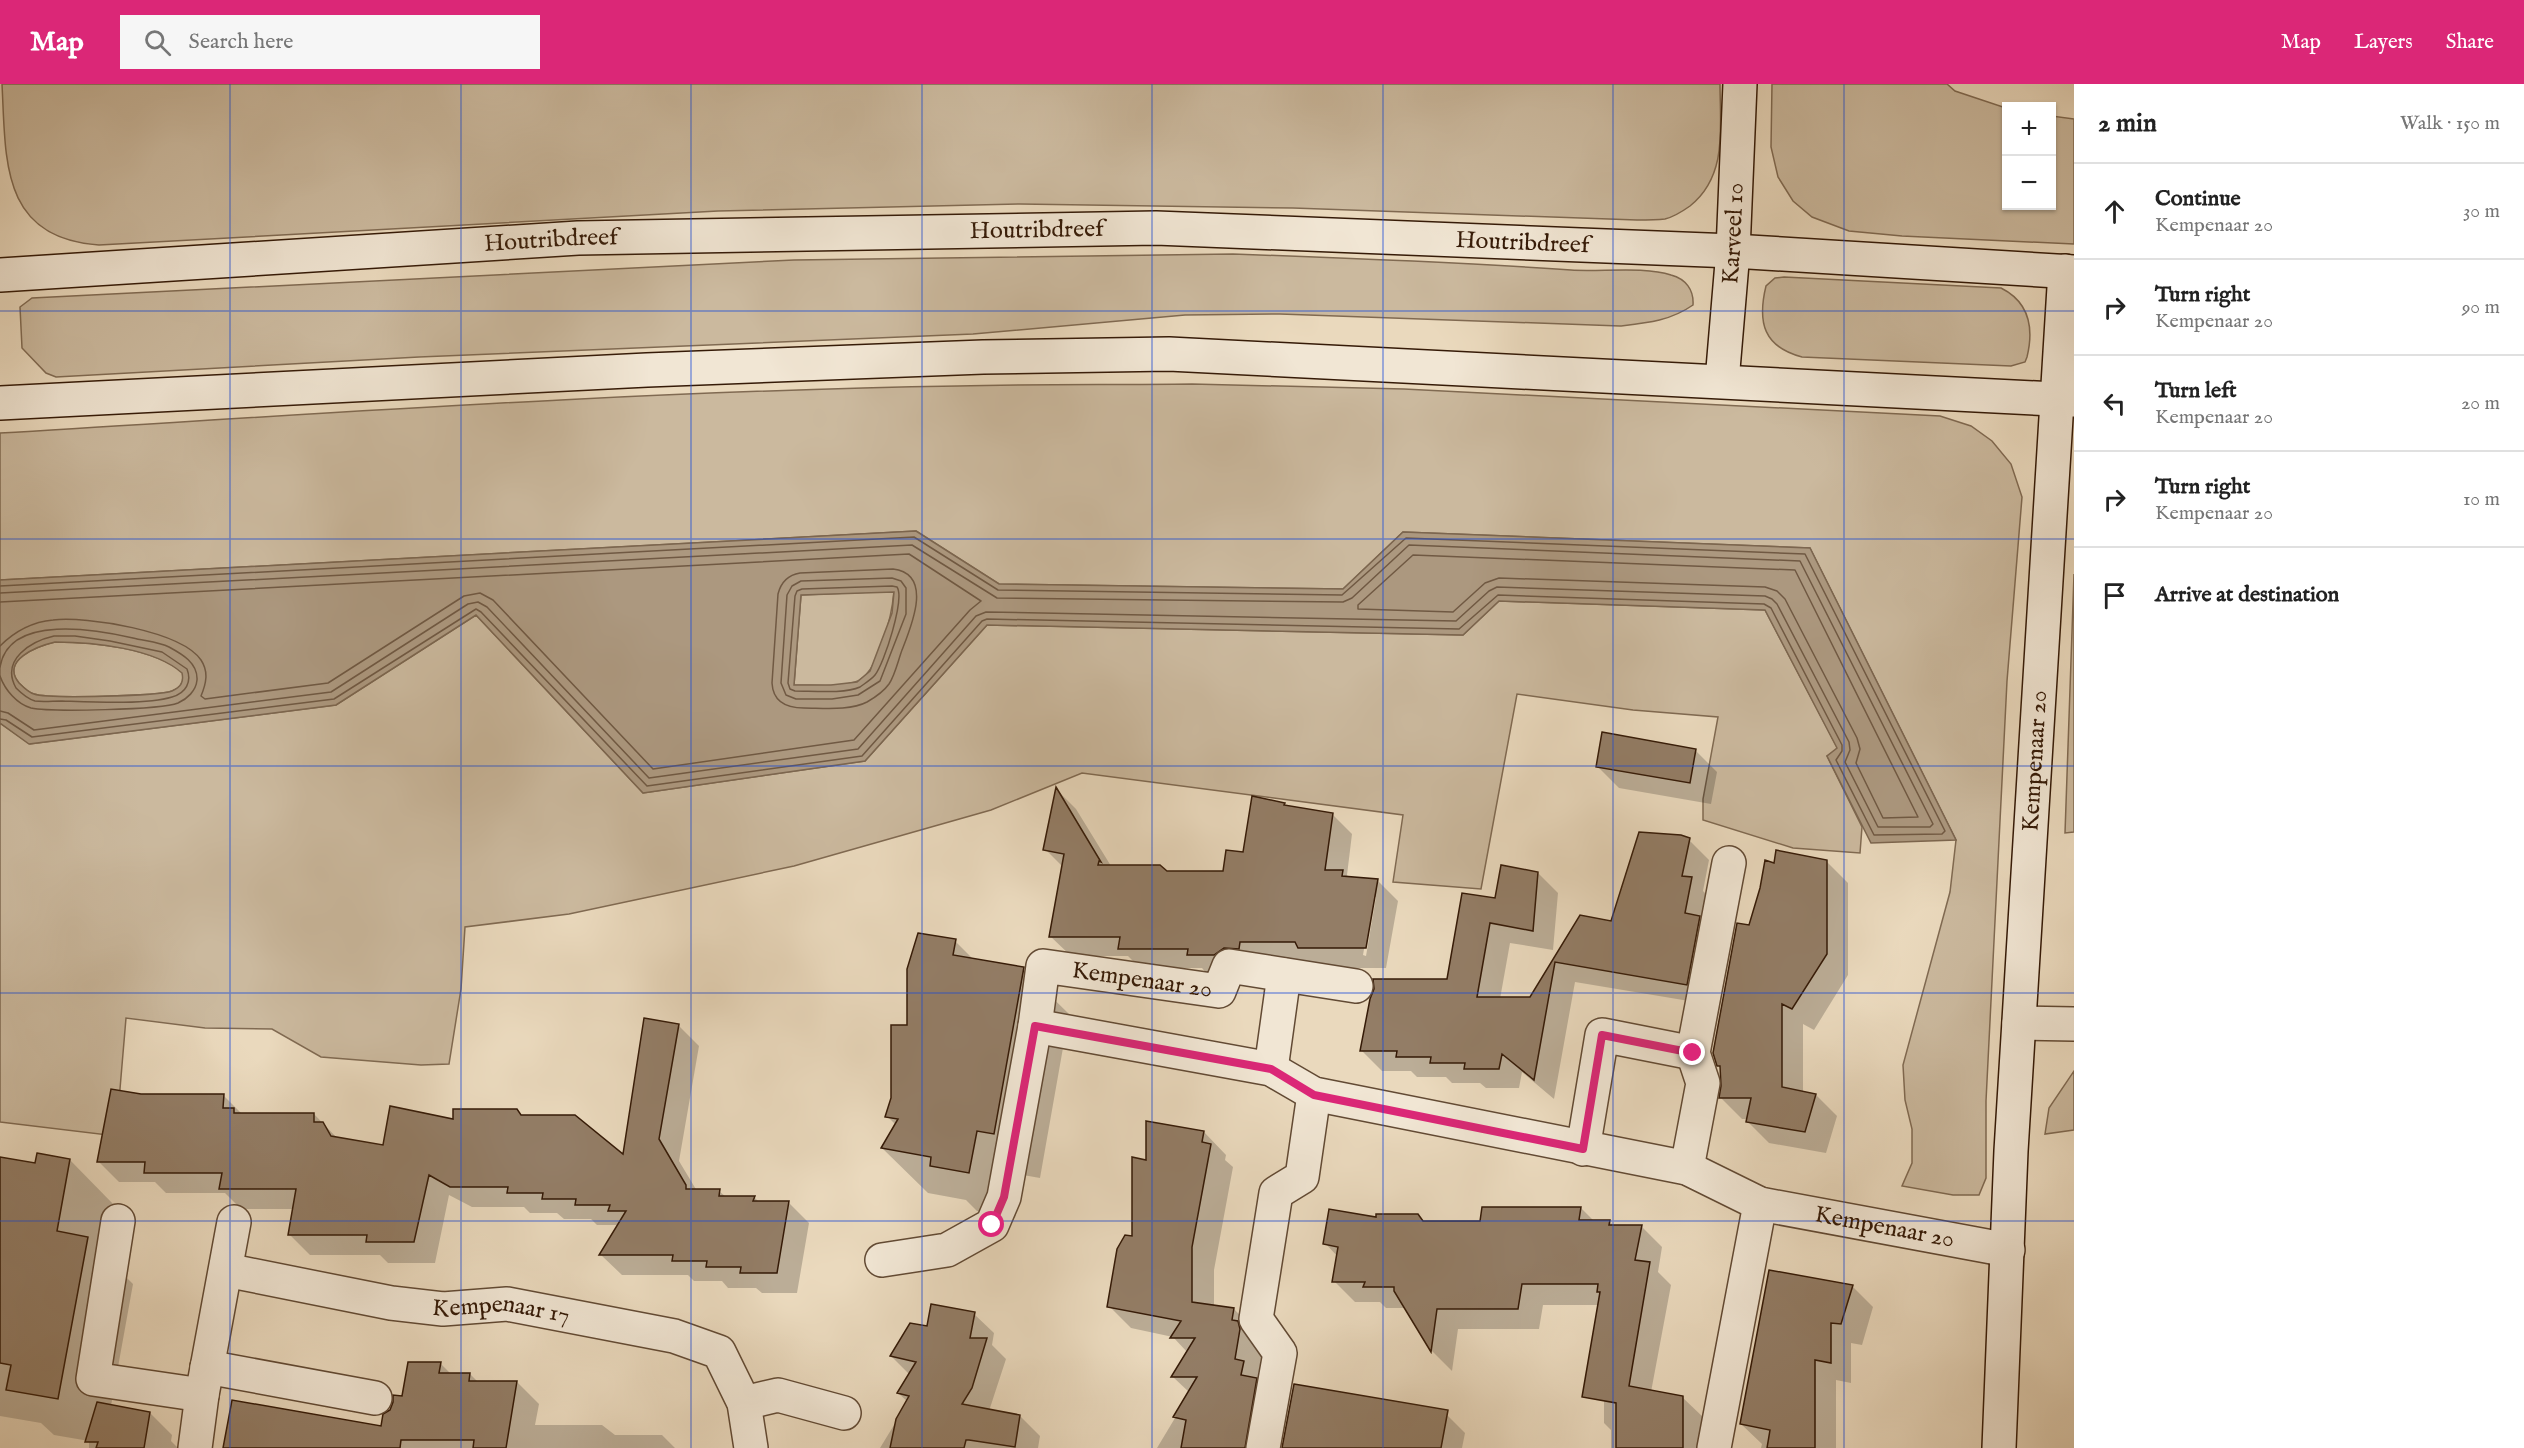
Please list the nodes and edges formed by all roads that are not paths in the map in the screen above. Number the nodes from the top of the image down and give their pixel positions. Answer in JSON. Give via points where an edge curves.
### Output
{"nodes":[{"id":1,"x":1740,"y":84,"type":"edge"},
{"id":2,"x":1733,"y":251,"type":"junction"},
{"id":3,"x":2070,"y":271,"type":"edge"},
{"id":4,"x":0,"y":275,"type":"edge"},
{"id":5,"x":1722,"y":381,"type":"junction"},
{"id":6,"x":2066,"y":400,"type":"edge"},
{"id":7,"x":0,"y":403,"type":"edge"},
{"id":8,"x":1729,"y":862,"type":"dead end"},
{"id":9,"x":1284,"y":975,"type":"junction"},
{"id":10,"x":1356,"y":986,"type":"dead end"},
{"id":11,"x":2019,"y":1023,"type":"junction"},
{"id":12,"x":2074,"y":1024,"type":"edge"},
{"id":13,"x":1035,"y":1026,"type":"junction"},
{"id":14,"x":1693,"y":1053,"type":"junction"},
{"id":15,"x":1271,"y":1069,"type":"junction"},
{"id":16,"x":1314,"y":1095,"type":"junction"},
{"id":17,"x":1583,"y":1149,"type":"junction"},
{"id":18,"x":1687,"y":1168,"type":"junction"},
{"id":19,"x":1760,"y":1204,"type":"junction"},
{"id":20,"x":118,"y":1221,"type":"dead end"},
{"id":21,"x":234,"y":1222,"type":"dead end"},
{"id":22,"x":2008,"y":1250,"type":"junction"},
{"id":23,"x":882,"y":1260,"type":"dead end"},
{"id":24,"x":226,"y":1269,"type":"junction"},
{"id":25,"x":204,"y":1381,"type":"junction"},
{"id":26,"x":375,"y":1398,"type":"dead end"},
{"id":27,"x":744,"y":1403,"type":"junction"},
{"id":28,"x":844,"y":1413,"type":"dead end"},
{"id":29,"x":195,"y":1448,"type":"edge"},
{"id":30,"x":751,"y":1448,"type":"edge"},
{"id":31,"x":1263,"y":1448,"type":"edge"},
{"id":32,"x":1714,"y":1448,"type":"edge"},
{"id":33,"x":1999,"y":1448,"type":"edge"}],
"edges":[{"from":1,"to":2,"type":"street","name":"Karveel 10"},
{"from":2,"to":3,"type":"street","name":"Houtribdreef"},
{"from":2,"to":4,"type":"street","name":"Houtribdreef","via":[[1144,228],[578,238]]},
{"from":2,"to":5,"type":"street","name":"Karveel 10"},
{"from":3,"to":6,"type":"street","name":"Kempenaar 20"},
{"from":5,"to":6,"type":"street"},
{"from":5,"to":7,"type":"street","via":[[1169,354],[647,370]]},
{"from":6,"to":11,"type":"street","name":"Kempenaar 20"},
{"from":8,"to":14,"type":"street"},
{"from":9,"to":10,"type":"street","name":"Kempenaar 20"},
{"from":9,"to":13,"type":"street","name":"Kempenaar 20","via":[[1229,966],[1219,991],[1043,966]]},
{"from":9,"to":15,"type":"street"},
{"from":11,"to":12,"type":"street"},
{"from":11,"to":22,"type":"street","name":"Kempenaar 20"},
{"from":13,"to":15,"type":"street","name":"Kempenaar 20"},
{"from":13,"to":23,"type":"street","name":"Kempenaar 20","via":[[1004,1197],[992,1225],[947,1250]]},
{"from":14,"to":17,"type":"street","via":[[1602,1035]]},
{"from":14,"to":18,"type":"street","via":[[1703,1083]]},
{"from":15,"to":16,"type":"street","name":"Kempenaar 20"},
{"from":16,"to":17,"type":"street","name":"Kempenaar 20"},
{"from":16,"to":31,"type":"street","via":[[1302,1177],[1276,1193],[1256,1319],[1280,1353]]},
{"from":17,"to":18,"type":"street","name":"Kempenaar 20"},
{"from":18,"to":19,"type":"street","name":"Kempenaar 20"},
{"from":19,"to":22,"type":"street","name":"Kempenaar 20"},
{"from":19,"to":32,"type":"street"},
{"from":20,"to":25,"type":"street","via":[[93,1379]]},
{"from":21,"to":24,"type":"street"},
{"from":22,"to":33,"type":"street","name":"Kempenaar 20"},
{"from":24,"to":25,"type":"street"},
{"from":24,"to":27,"type":"street","name":"Kempenaar 17","via":[[391,1303],[443,1309],[507,1304],[674,1336],[719,1352]]},
{"from":25,"to":26,"type":"street"},
{"from":25,"to":29,"type":"street"},
{"from":27,"to":28,"type":"street","via":[[778,1395]]},
{"from":27,"to":30,"type":"street","name":"Kempenaar 17"}]}
